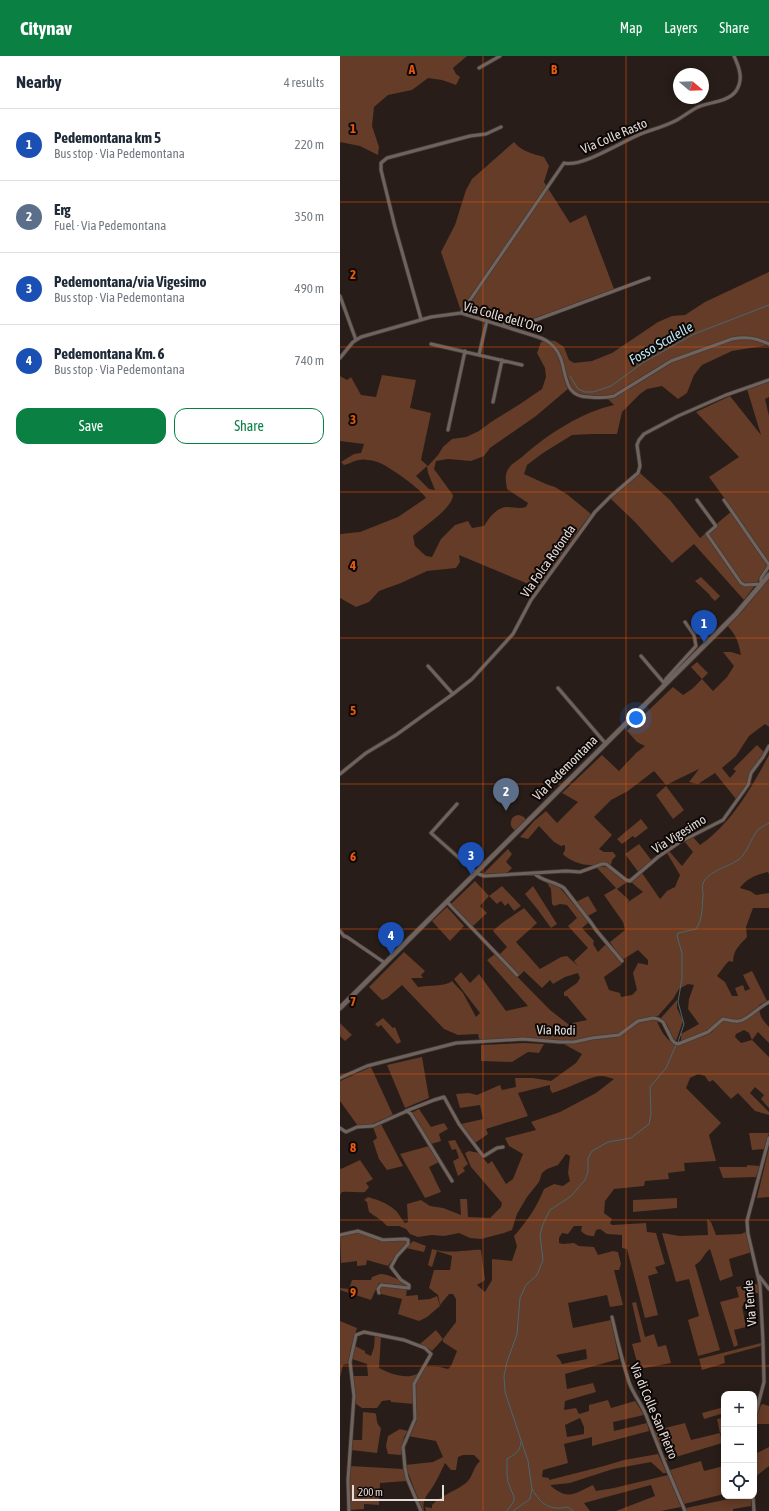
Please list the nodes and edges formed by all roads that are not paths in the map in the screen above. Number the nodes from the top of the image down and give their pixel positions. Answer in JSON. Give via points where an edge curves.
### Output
{"nodes":[{"id":1,"x":500,"y":56,"type":"edge"},
{"id":2,"x":734,"y":56,"type":"edge"},
{"id":3,"x":479,"y":68,"type":"dead end"},
{"id":4,"x":501,"y":127,"type":"dead end"},
{"id":5,"x":649,"y":278,"type":"dead end"},
{"id":6,"x":340,"y":296,"type":"edge"},
{"id":7,"x":461,"y":313,"type":"junction"},
{"id":8,"x":421,"y":319,"type":"junction"},
{"id":9,"x":487,"y":320,"type":"junction"},
{"id":10,"x":494,"y":322,"type":"junction"},
{"id":11,"x":356,"y":340,"type":"junction"},
{"id":12,"x":432,"y":344,"type":"dead end"},
{"id":13,"x":769,"y":344,"type":"edge"},
{"id":14,"x":465,"y":351,"type":"junction"},
{"id":15,"x":479,"y":355,"type":"junction"},
{"id":16,"x":340,"y":358,"type":"edge"},
{"id":17,"x":502,"y":360,"type":"junction"},
{"id":18,"x":522,"y":365,"type":"dead end"},
{"id":19,"x":769,"y":380,"type":"edge"},
{"id":20,"x":493,"y":402,"type":"dead end"},
{"id":21,"x":448,"y":430,"type":"dead end"},
{"id":22,"x":697,"y":500,"type":"dead end"},
{"id":23,"x":724,"y":500,"type":"dead end"},
{"id":24,"x":769,"y":566,"type":"edge"},
{"id":25,"x":769,"y":575,"type":"edge"},
{"id":26,"x":761,"y":584,"type":"junction"},
{"id":27,"x":685,"y":622,"type":"dead end"},
{"id":28,"x":641,"y":656,"type":"dead end"},
{"id":29,"x":428,"y":666,"type":"dead end"},
{"id":30,"x":663,"y":685,"type":"junction"},
{"id":31,"x":558,"y":688,"type":"dead end"},
{"id":32,"x":453,"y":694,"type":"junction"},
{"id":33,"x":606,"y":744,"type":"junction"},
{"id":34,"x":769,"y":746,"type":"edge"},
{"id":35,"x":340,"y":774,"type":"edge"},
{"id":36,"x":457,"y":804,"type":"dead end"},
{"id":37,"x":476,"y":873,"type":"junction"},
{"id":38,"x":534,"y":873,"type":"junction"},
{"id":39,"x":446,"y":902,"type":"junction"},
{"id":40,"x":340,"y":931,"type":"edge"},
{"id":41,"x":622,"y":961,"type":"dead end"},
{"id":42,"x":385,"y":963,"type":"junction"},
{"id":43,"x":517,"y":974,"type":"dead end"},
{"id":44,"x":769,"y":1002,"type":"edge"},
{"id":45,"x":340,"y":1008,"type":"edge"},
{"id":46,"x":340,"y":1078,"type":"edge"},
{"id":47,"x":406,"y":1111,"type":"junction"},
{"id":48,"x":340,"y":1128,"type":"edge"},
{"id":49,"x":769,"y":1138,"type":"edge"},
{"id":50,"x":503,"y":1147,"type":"dead end"},
{"id":51,"x":452,"y":1182,"type":"dead end"},
{"id":52,"x":340,"y":1235,"type":"edge"},
{"id":53,"x":758,"y":1275,"type":"junction"},
{"id":54,"x":769,"y":1289,"type":"edge"},
{"id":55,"x":379,"y":1293,"type":"dead end"},
{"id":56,"x":612,"y":1317,"type":"dead end"},
{"id":57,"x":757,"y":1409,"type":"edge"},
{"id":58,"x":753,"y":1499,"type":"edge"},
{"id":59,"x":349,"y":1511,"type":"edge"},
{"id":60,"x":422,"y":1511,"type":"edge"},
{"id":61,"x":684,"y":1511,"type":"edge"},
{"id":62,"x":754,"y":1511,"type":"edge"}],
"edges":[{"from":1,"to":3,"type":"street"},
{"from":2,"to":7,"type":"street","name":"Via Colle Rasto","via":[[740,72],[740,81],[728,98],[698,107],[676,120],[590,158],[564,163]]},
{"from":4,"to":8,"type":"street","via":[[490,133],[387,158],[380,166],[394,227]]},
{"from":5,"to":10,"type":"street","via":[[530,322],[507,325]]},
{"from":6,"to":11,"type":"street"},
{"from":7,"to":8,"type":"street","name":"Via Colle dell'Oro"},
{"from":7,"to":9,"type":"street","name":"Via Colle dell'Oro"},
{"from":8,"to":11,"type":"street","name":"Via Colle dell'Oro"},
{"from":9,"to":10,"type":"street","name":"Via Colle dell'Oro"},
{"from":9,"to":15,"type":"street"},
{"from":10,"to":13,"type":"street","name":"Via Colle dell'Oro","via":[[550,343],[556,350],[570,388],[582,397],[614,396],[671,361],[732,339],[750,337]]},
{"from":11,"to":16,"type":"street","name":"Via Colle dell'Oro"},
{"from":12,"to":14,"type":"street"},
{"from":14,"to":15,"type":"street"},
{"from":14,"to":21,"type":"street"},
{"from":15,"to":17,"type":"street"},
{"from":17,"to":18,"type":"street"},
{"from":17,"to":20,"type":"street"},
{"from":19,"to":32,"type":"street","name":"Via Folca Rotonda","via":[[726,395],[644,434],[637,445],[640,466],[638,473],[595,512],[531,600],[513,634],[472,679]]},
{"from":22,"to":26,"type":"street","via":[[716,526],[707,534],[738,580],[745,585]]},
{"from":23,"to":24,"type":"street"},
{"from":24,"to":26,"type":"street","via":[[761,578]]},
{"from":25,"to":26,"type":"street","name":"Via Pedemontana"},
{"from":26,"to":30,"type":"street","name":"Via Pedemontana","via":[[736,614]]},
{"from":27,"to":30,"type":"street","via":[[694,635],[696,646]]},
{"from":28,"to":30,"type":"street"},
{"from":29,"to":32,"type":"street"},
{"from":30,"to":33,"type":"street","name":"Via Pedemontana"},
{"from":31,"to":33,"type":"street"},
{"from":32,"to":35,"type":"street","name":"Via Folca Rotonda","via":[[366,753]]},
{"from":33,"to":37,"type":"street","name":"Via Pedemontana"},
{"from":34,"to":38,"type":"street","name":"Via Vigesimo","via":[[751,773],[748,785],[723,820],[680,842],[630,881],[606,864],[580,872]]},
{"from":36,"to":37,"type":"street","via":[[431,833]]},
{"from":37,"to":38,"type":"street","name":"Via Vigesimo","via":[[484,876]]},
{"from":37,"to":39,"type":"street","name":"Via Pedemontana"},
{"from":38,"to":41,"type":"street","via":[[547,882],[564,888]]},
{"from":39,"to":42,"type":"street","name":"Via Pedemontana"},
{"from":39,"to":43,"type":"street"},
{"from":40,"to":42,"type":"street"},
{"from":42,"to":45,"type":"street","name":"Via Pedemontana"},
{"from":44,"to":46,"type":"street","name":"Via Rodi","via":[[744,1020],[723,1019],[708,1032],[683,1042],[676,1043],[663,1022],[653,1018],[638,1021],[620,1035],[574,1042],[523,1039],[456,1043],[372,1065]]},
{"from":47,"to":48,"type":"street","via":[[373,1126],[357,1127],[346,1132]]},
{"from":47,"to":50,"type":"street","via":[[444,1097],[459,1124],[483,1156]]},
{"from":47,"to":51,"type":"street","via":[[411,1114]]},
{"from":49,"to":53,"type":"street","name":"Via Tende","via":[[747,1221]]},
{"from":52,"to":55,"type":"street","via":[[358,1231],[383,1240],[408,1240],[408,1244],[391,1267],[409,1288],[381,1285]]},
{"from":53,"to":54,"type":"street"},
{"from":53,"to":57,"type":"street","name":"Via Tende","via":[[764,1382]]},
{"from":56,"to":61,"type":"street","name":"Via di Colle San Pietro","via":[[631,1388],[645,1413]]},
{"from":58,"to":62,"type":"street"},
{"from":59,"to":60,"type":"street","via":[[348,1480],[354,1396],[350,1362],[356,1335],[364,1332],[417,1344],[431,1354],[414,1384],[415,1419],[403,1447],[404,1468]]}]}
